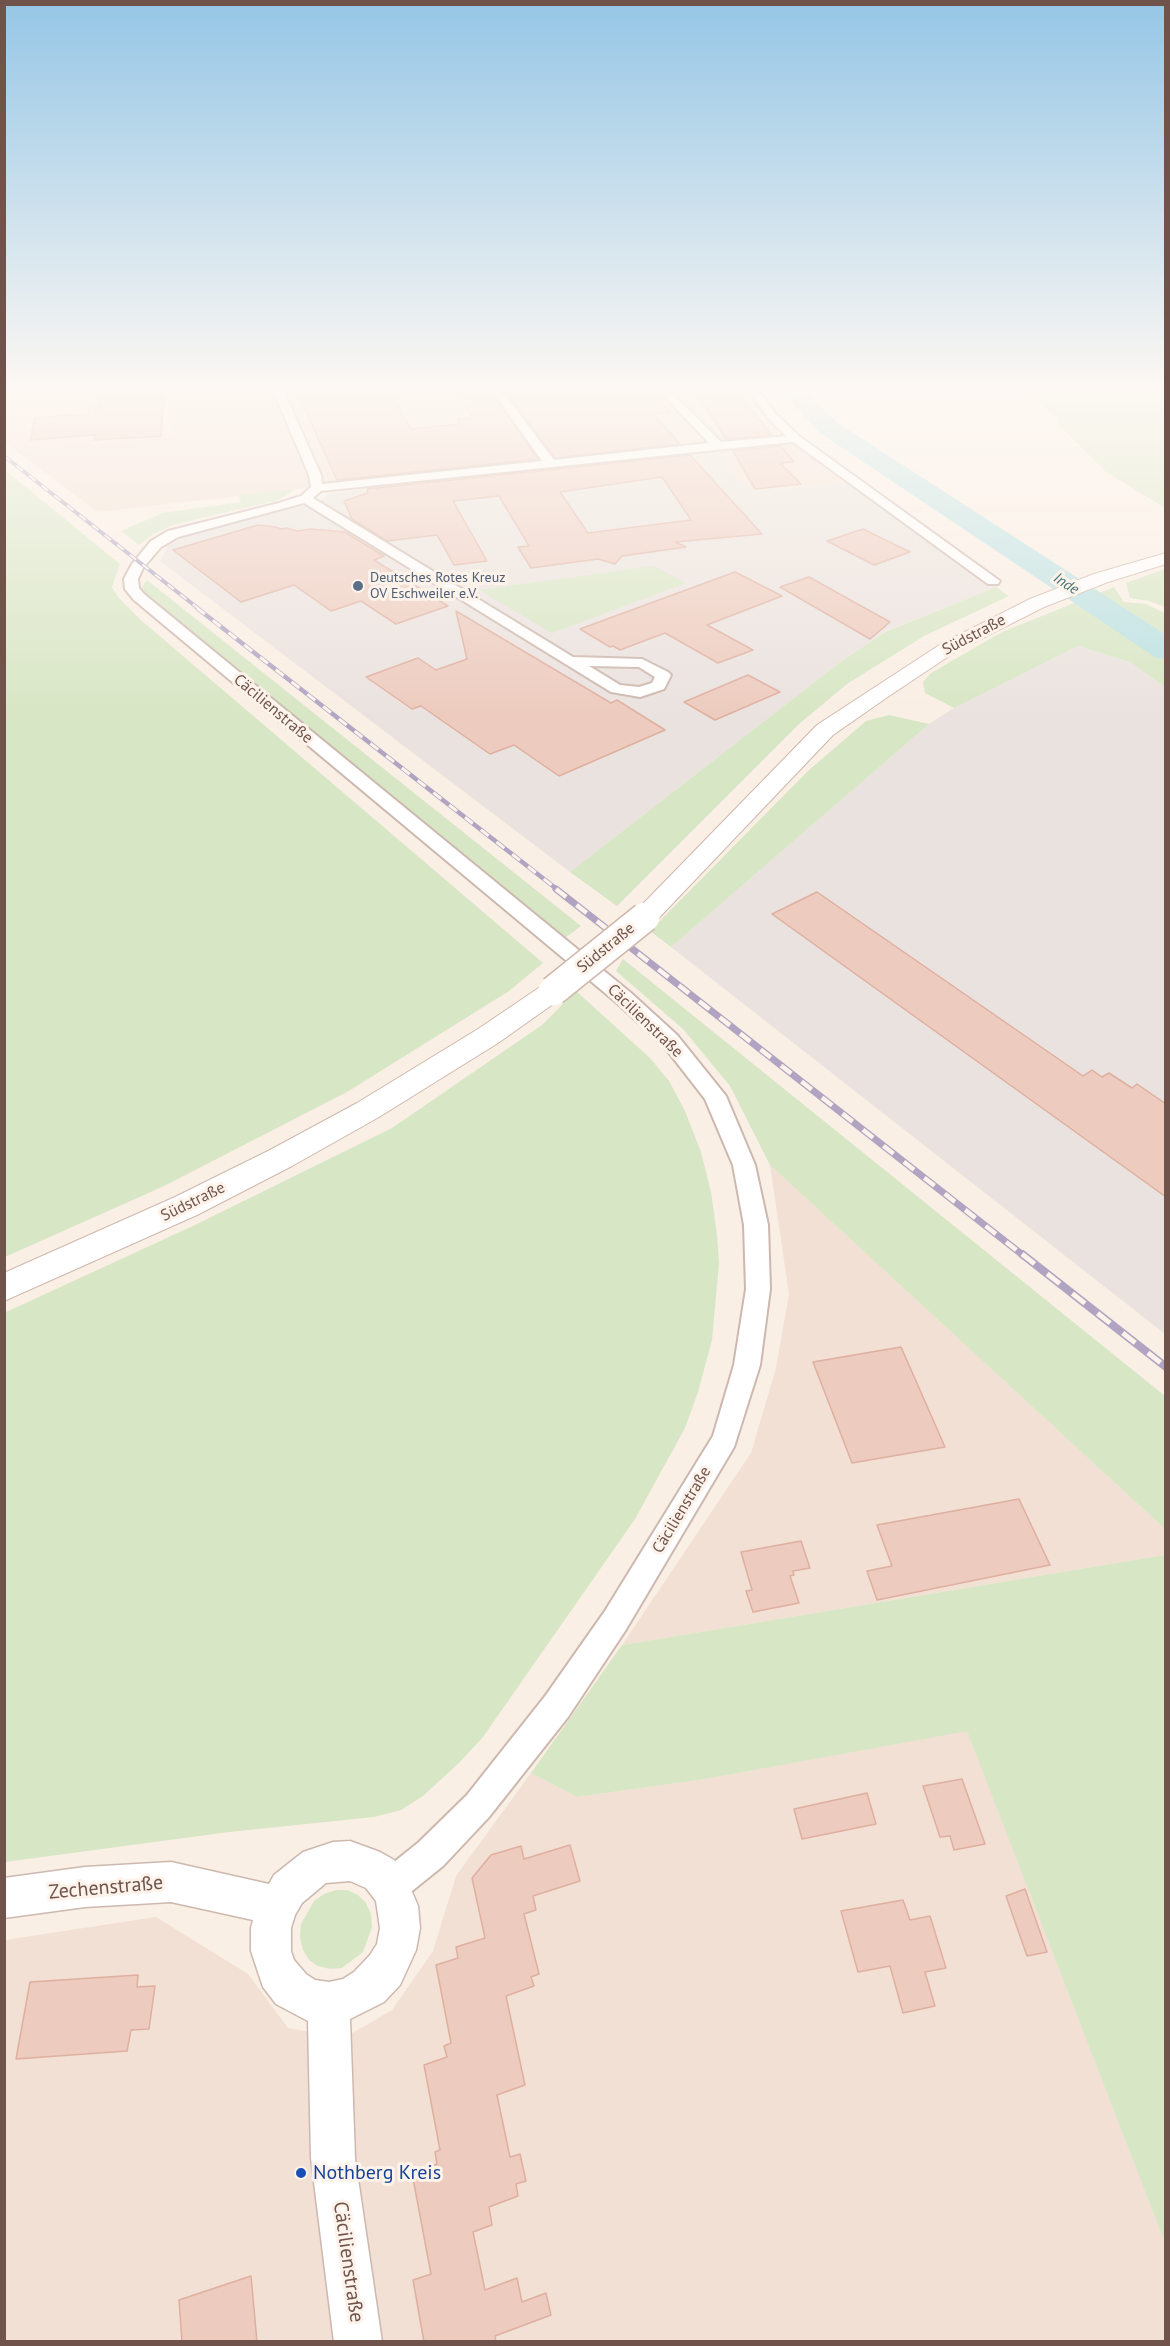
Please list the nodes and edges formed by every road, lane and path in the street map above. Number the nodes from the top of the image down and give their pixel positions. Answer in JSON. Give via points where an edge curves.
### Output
{"nodes":[{"id":1,"x":295,"y":501,"type":"edge"},
{"id":2,"x":308,"y":501,"type":"edge"},
{"id":3,"x":883,"y":501,"type":"edge"},
{"id":4,"x":1166,"y":558,"type":"edge"},
{"id":5,"x":993,"y":581,"type":"dead end"},
{"id":6,"x":573,"y":661,"type":"junction"},
{"id":7,"x":4,"y":1288,"type":"edge"},
{"id":8,"x":390,"y":1887,"type":"junction"},
{"id":9,"x":4,"y":1898,"type":"edge"},
{"id":10,"x":278,"y":1906,"type":"junction"},
{"id":11,"x":329,"y":2003,"type":"junction"},
{"id":12,"x":358,"y":2342,"type":"edge"}],
"edges":[{"from":1,"to":8,"type":"street","name":"Cäcilienstraße","via":[[173,534],[156,544],[137,567],[131,579],[132,590],[670,1040],[715,1096],[744,1165],[756,1225],[758,1288],[749,1354],[725,1439],[615,1621],[557,1706],[478,1806],[431,1854]]},
{"from":2,"to":6,"type":"street"},
{"from":3,"to":5,"type":"street"},
{"from":4,"to":7,"type":"main road","name":"Südstraße","bridge":true,"via":[[1043,600],[948,648],[825,730],[645,917],[553,991],[488,1036],[281,1158],[186,1206]]},
{"from":6,"to":6,"type":"street","via":[[616,689],[640,692],[659,686],[663,675],[642,663]]},
{"from":8,"to":10,"type":"street","via":[[380,1874],[366,1866],[350,1861],[333,1862],[317,1866],[301,1877]]},
{"from":8,"to":11,"type":"street","via":[[398,1906],[396,1950],[369,1987],[350,1998]]},
{"from":9,"to":10,"type":"street","name":"Zechenstraße","via":[[85,1887],[171,1882]]},
{"from":10,"to":11,"type":"street","via":[[271,1928],[271,1951],[278,1972],[291,1989],[308,2000]]},
{"from":11,"to":12,"type":"street","name":"Cäcilienstraße","via":[[333,2158]]}]}
